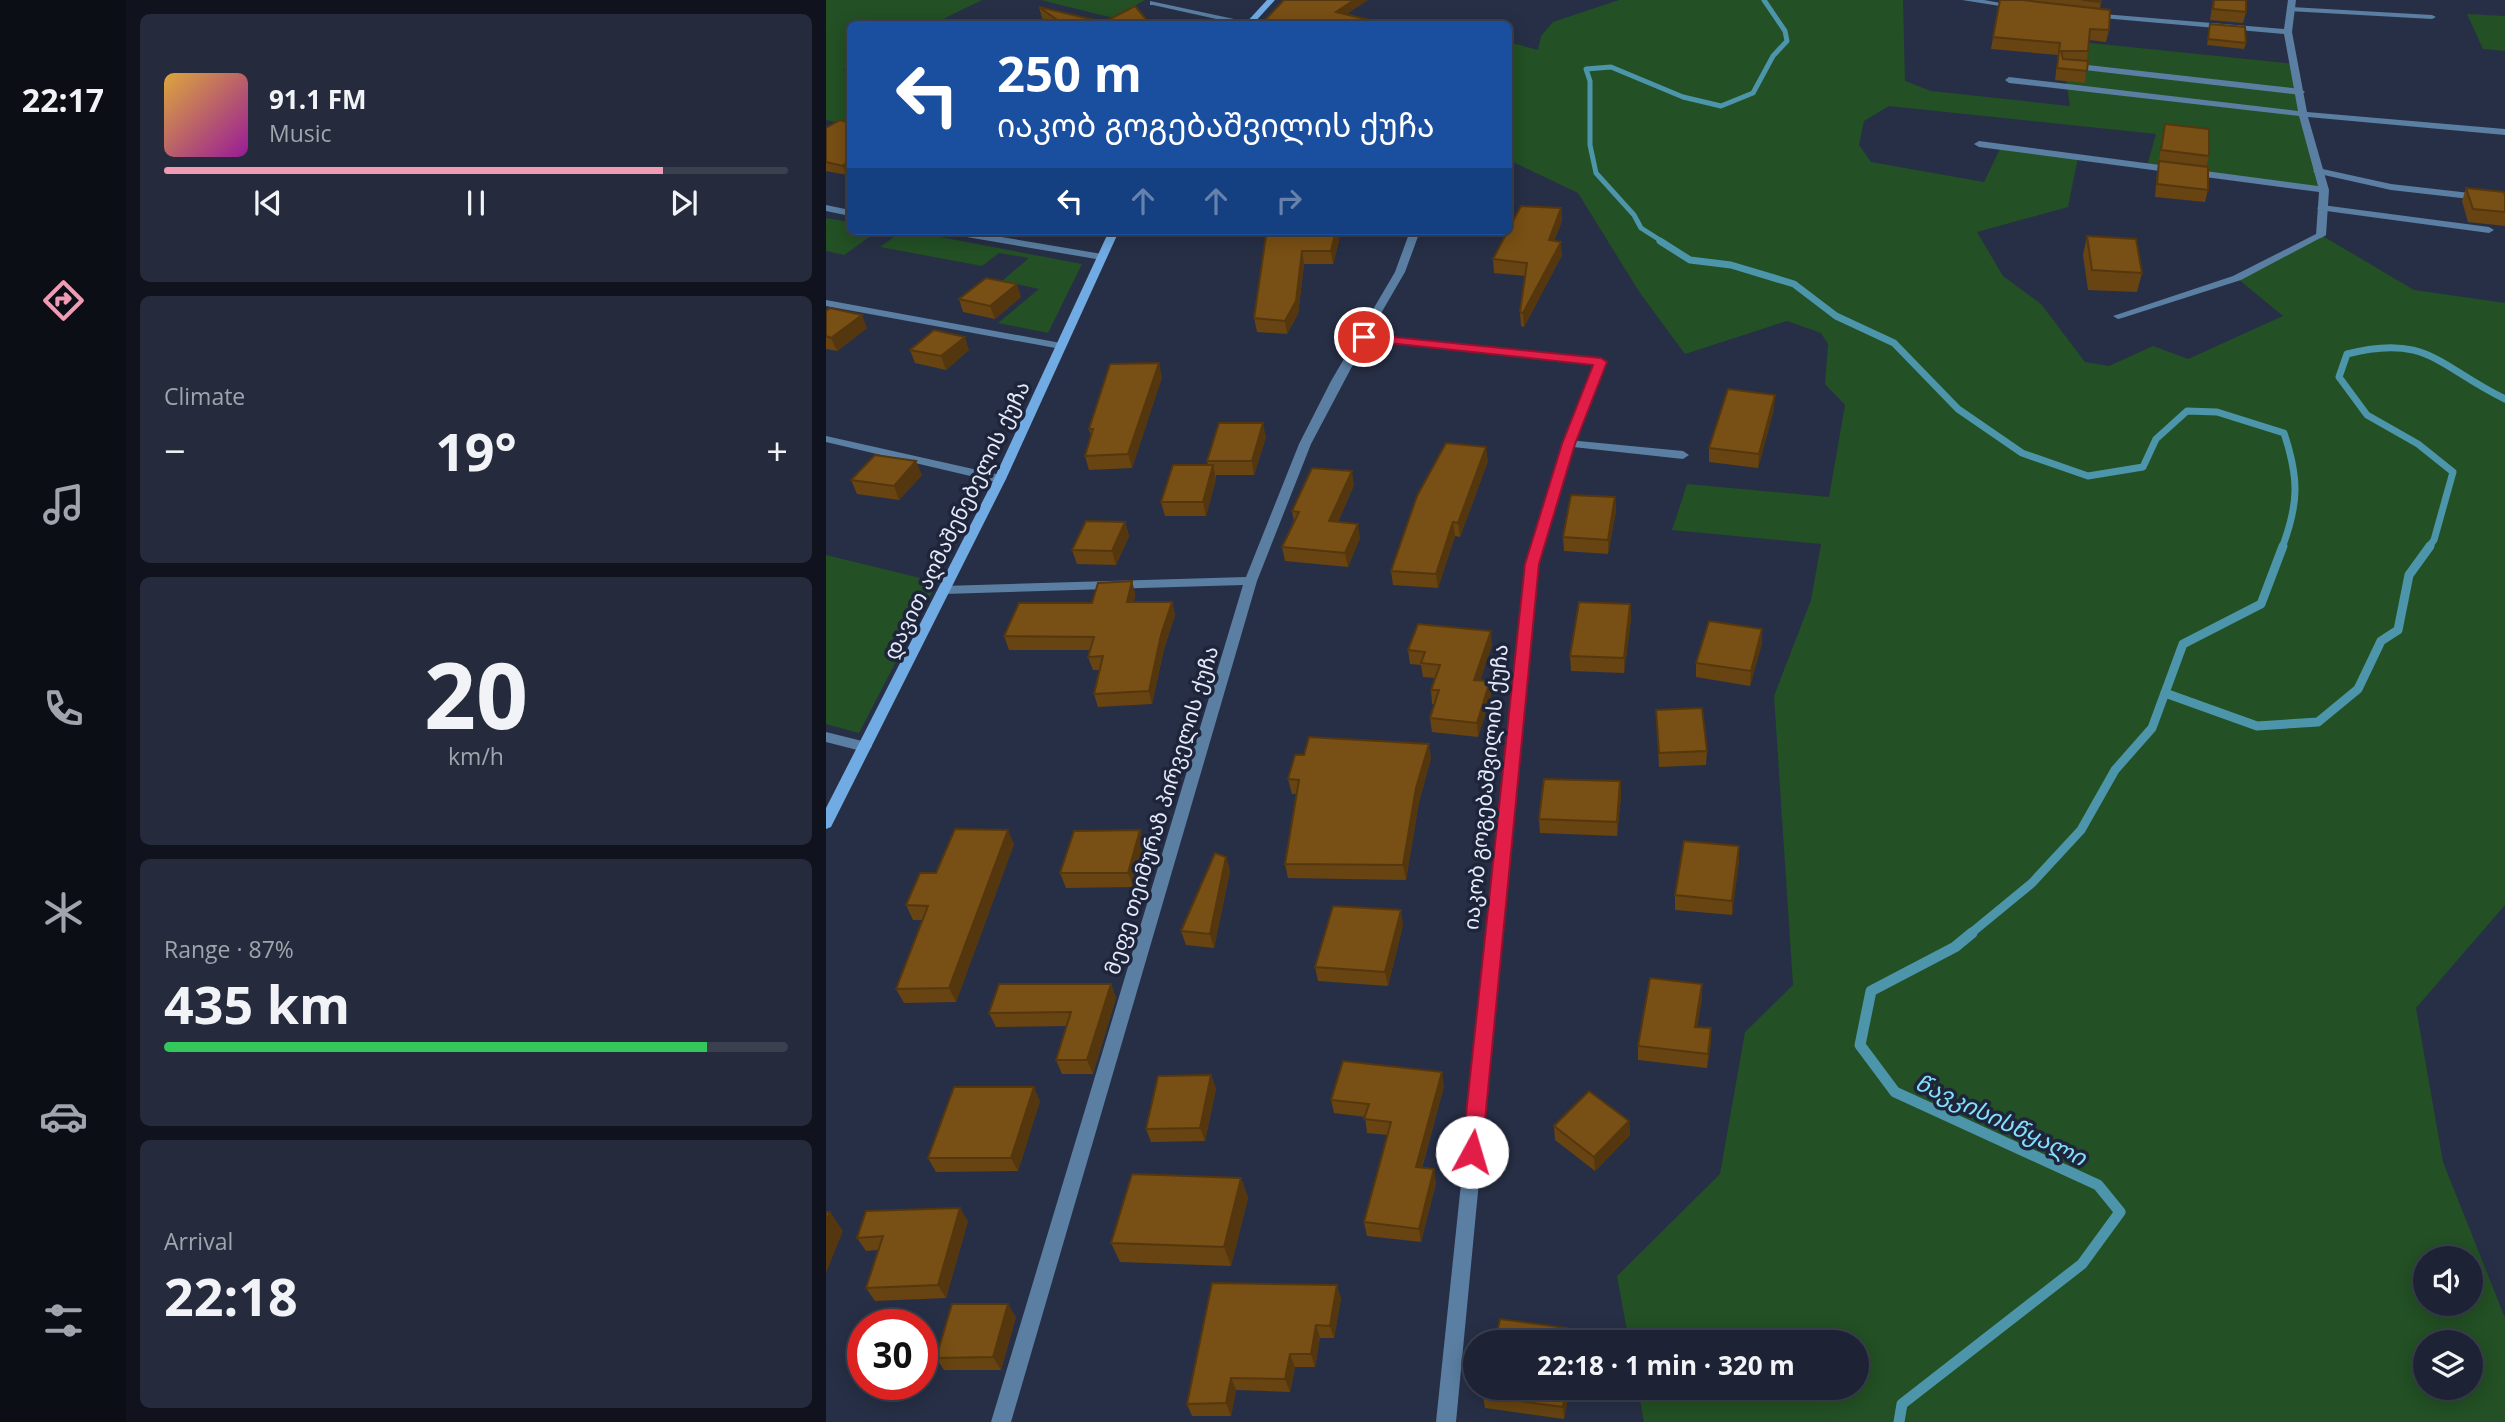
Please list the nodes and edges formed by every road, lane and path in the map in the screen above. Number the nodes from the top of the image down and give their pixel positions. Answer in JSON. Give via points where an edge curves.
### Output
{"nodes":[{"id":1,"x":1271,"y":0,"type":"edge"},
{"id":2,"x":1966,"y":0,"type":"edge"},
{"id":3,"x":1153,"y":3,"type":"dead end"},
{"id":4,"x":2291,"y":5,"type":"edge"},
{"id":5,"x":2028,"y":8,"type":"edge"},
{"id":6,"x":2079,"y":14,"type":"edge"},
{"id":7,"x":2432,"y":18,"type":"dead end"},
{"id":8,"x":1234,"y":21,"type":"edge"},
{"id":9,"x":1251,"y":21,"type":"edge"},
{"id":10,"x":2288,"y":32,"type":"junction"},
{"id":11,"x":2064,"y":66,"type":"edge"},
{"id":12,"x":2009,"y":80,"type":"dead end"},
{"id":13,"x":2301,"y":92,"type":"junction"},
{"id":14,"x":2303,"y":114,"type":"junction"},
{"id":15,"x":2505,"y":132,"type":"edge"},
{"id":16,"x":1979,"y":144,"type":"dead end"},
{"id":17,"x":2318,"y":171,"type":"junction"},
{"id":18,"x":2323,"y":190,"type":"junction"},
{"id":19,"x":2505,"y":200,"type":"edge"},
{"id":20,"x":826,"y":208,"type":"edge"},
{"id":21,"x":2322,"y":208,"type":"junction"},
{"id":22,"x":847,"y":212,"type":"edge"},
{"id":23,"x":2489,"y":230,"type":"dead end"},
{"id":24,"x":973,"y":235,"type":"edge"},
{"id":25,"x":1112,"y":235,"type":"edge"},
{"id":26,"x":1414,"y":235,"type":"edge"},
{"id":27,"x":1102,"y":257,"type":"junction"},
{"id":28,"x":826,"y":303,"type":"edge"},
{"id":29,"x":2118,"y":316,"type":"dead end"},
{"id":30,"x":1364,"y":337,"type":"junction"},
{"id":31,"x":1061,"y":346,"type":"junction"},
{"id":32,"x":826,"y":439,"type":"edge"},
{"id":33,"x":1569,"y":444,"type":"junction"},
{"id":34,"x":1683,"y":455,"type":"dead end"},
{"id":35,"x":1000,"y":479,"type":"junction"},
{"id":36,"x":1251,"y":581,"type":"junction"},
{"id":37,"x":944,"y":590,"type":"junction"},
{"id":38,"x":826,"y":737,"type":"edge"},
{"id":39,"x":864,"y":747,"type":"junction"},
{"id":40,"x":826,"y":823,"type":"edge"},
{"id":41,"x":1001,"y":1422,"type":"edge"},
{"id":42,"x":1446,"y":1422,"type":"edge"}],
"edges":[{"from":1,"to":9,"type":"street"},
{"from":2,"to":5,"type":"street"},
{"from":3,"to":8,"type":"street"},
{"from":4,"to":7,"type":"street"},
{"from":4,"to":10,"type":"street"},
{"from":6,"to":10,"type":"street"},
{"from":10,"to":13,"type":"street"},
{"from":11,"to":13,"type":"street"},
{"from":12,"to":14,"type":"street"},
{"from":13,"to":14,"type":"street"},
{"from":14,"to":15,"type":"street"},
{"from":14,"to":17,"type":"street"},
{"from":16,"to":18,"type":"street"},
{"from":17,"to":18,"type":"street"},
{"from":17,"to":19,"type":"street","via":[[2390,187]]},
{"from":18,"to":21,"type":"street"},
{"from":20,"to":22,"type":"street"},
{"from":21,"to":23,"type":"street"},
{"from":21,"to":29,"type":"street","via":[[2321,235],[2237,278]]},
{"from":24,"to":27,"type":"street"},
{"from":25,"to":27,"type":"street","name":"დავით აღმაშენებელის ქუჩა"},
{"from":26,"to":30,"type":"street","name":"მეფე თეიმურაზ პირველის ქუჩა","via":[[1400,272]]},
{"from":27,"to":31,"type":"street","name":"დავით აღმაშენებელის ქუჩა"},
{"from":28,"to":31,"type":"street"},
{"from":30,"to":33,"type":"street","name":"იაკობ გოგებაშვილის ქუჩა","via":[[1601,362]]},
{"from":30,"to":36,"type":"street","name":"მეფე თეიმურაზ პირველის ქუჩა","via":[[1305,444]]},
{"from":31,"to":35,"type":"street","name":"დავით აღმაშენებელის ქუჩა"},
{"from":32,"to":35,"type":"street"},
{"from":33,"to":34,"type":"street"},
{"from":33,"to":42,"type":"street","name":"იაკობ გოგებაშვილის ქუჩა","via":[[1530,576]]},
{"from":35,"to":37,"type":"street","name":"დავით აღმაშენებელის ქუჩა"},
{"from":36,"to":37,"type":"street"},
{"from":36,"to":41,"type":"street","name":"მეფე თეიმურაზ პირველის ქუჩა"},
{"from":37,"to":39,"type":"street","name":"დავით აღმაშენებელის ქუჩა"},
{"from":38,"to":39,"type":"street"},
{"from":39,"to":40,"type":"street","name":"დავით აღმაშენებელის ქუჩა"}]}
